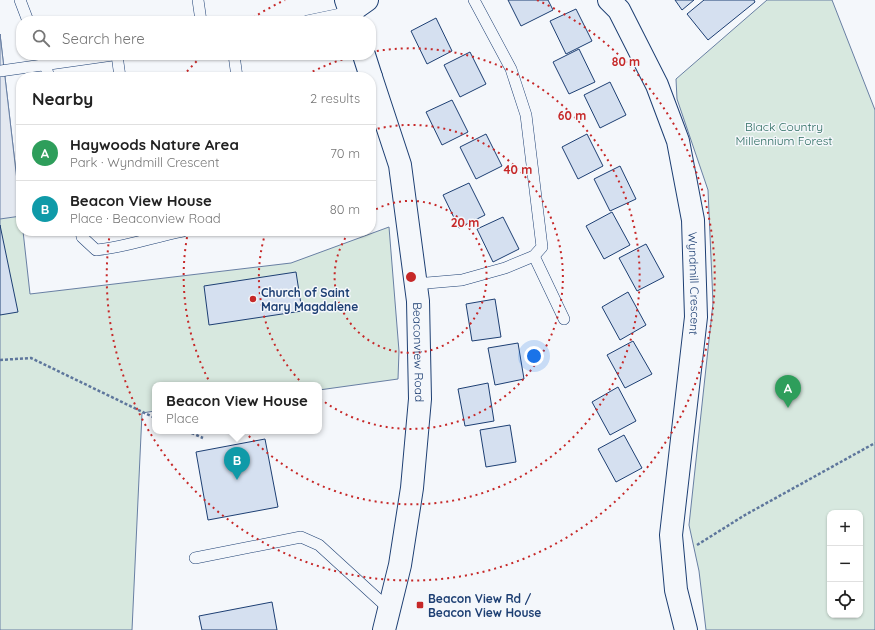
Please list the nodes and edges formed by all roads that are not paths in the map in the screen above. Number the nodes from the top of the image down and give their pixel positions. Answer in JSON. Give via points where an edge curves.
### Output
{"nodes":[{"id":1,"x":20,"y":0,"type":"edge"},
{"id":2,"x":198,"y":0,"type":"edge"},
{"id":3,"x":474,"y":0,"type":"edge"},
{"id":4,"x":609,"y":0,"type":"edge"},
{"id":5,"x":354,"y":8,"type":"edge"},
{"id":6,"x":26,"y":16,"type":"edge"},
{"id":7,"x":200,"y":16,"type":"edge"},
{"id":8,"x":324,"y":16,"type":"edge"},
{"id":9,"x":44,"y":60,"type":"edge"},
{"id":10,"x":118,"y":60,"type":"edge"},
{"id":11,"x":235,"y":60,"type":"edge"},
{"id":12,"x":366,"y":60,"type":"edge"},
{"id":13,"x":0,"y":71,"type":"edge"},
{"id":14,"x":48,"y":72,"type":"edge"},
{"id":15,"x":119,"y":72,"type":"edge"},
{"id":16,"x":236,"y":72,"type":"edge"},
{"id":17,"x":369,"y":72,"type":"edge"},
{"id":18,"x":376,"y":92,"type":"edge"},
{"id":19,"x":82,"y":236,"type":"edge"},
{"id":20,"x":140,"y":236,"type":"edge"},
{"id":21,"x":534,"y":256,"type":"junction"},
{"id":22,"x":415,"y":284,"type":"junction"},
{"id":23,"x":564,"y":319,"type":"dead end"},
{"id":24,"x":195,"y":558,"type":"dead end"},
{"id":25,"x":387,"y":620,"type":"edge"},
{"id":26,"x":686,"y":630,"type":"edge"}],
"edges":[{"from":1,"to":6,"type":"lane"},
{"from":2,"to":7,"type":"lane"},
{"from":3,"to":21,"type":"lane","via":[[511,69],[526,115],[542,247]]},
{"from":4,"to":26,"type":"street","name":"Wyndmill Crescent","via":[[619,10],[657,85],[678,141],[694,220],[696,317],[671,535],[676,590]]},
{"from":5,"to":8,"type":"lane"},
{"from":9,"to":13,"type":"lane"},
{"from":9,"to":14,"type":"lane"},
{"from":10,"to":15,"type":"lane"},
{"from":11,"to":16,"type":"lane"},
{"from":12,"to":17,"type":"street","name":"Beaconview Road"},
{"from":18,"to":22,"type":"street","name":"Beaconview Road","via":[[400,165]]},
{"from":19,"to":20,"type":"lane","via":[[96,250],[122,247]]},
{"from":21,"to":22,"type":"lane","via":[[506,268],[462,280]]},
{"from":21,"to":23,"type":"lane"},
{"from":22,"to":25,"type":"street","name":"Beaconview Road","via":[[418,301],[420,399],[412,488],[400,565]]},
{"from":24,"to":25,"type":"lane","via":[[301,536],[319,544]]}]}
